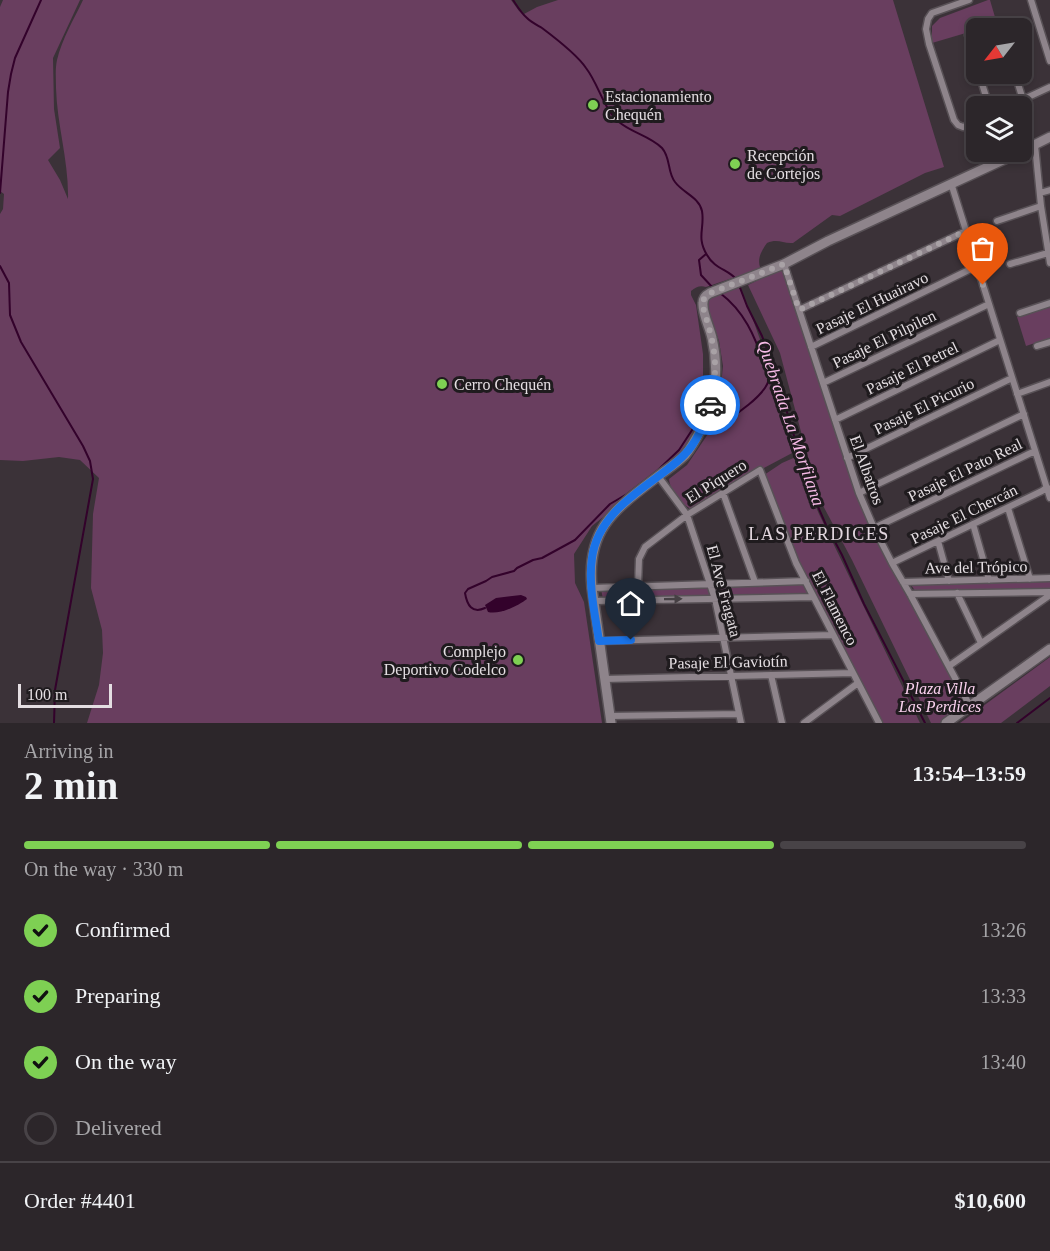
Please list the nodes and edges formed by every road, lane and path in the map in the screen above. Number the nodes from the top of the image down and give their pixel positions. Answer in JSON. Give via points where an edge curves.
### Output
{"nodes":[{"id":1,"x":969,"y":0,"type":"edge"},
{"id":2,"x":1031,"y":0,"type":"edge"},
{"id":3,"x":1048,"y":47,"type":"edge"},
{"id":4,"x":1050,"y":61,"type":"edge"},
{"id":5,"x":1050,"y":87,"type":"edge"},
{"id":6,"x":1031,"y":96,"type":"edge"},
{"id":7,"x":966,"y":126,"type":"edge"},
{"id":8,"x":1050,"y":137,"type":"edge"},
{"id":9,"x":1035,"y":145,"type":"junction"},
{"id":10,"x":1032,"y":146,"type":"edge"},
{"id":11,"x":997,"y":162,"type":"edge"},
{"id":12,"x":951,"y":183,"type":"junction"},
{"id":13,"x":1050,"y":190,"type":"edge"},
{"id":14,"x":1040,"y":193,"type":"junction"},
{"id":15,"x":1041,"y":206,"type":"junction"},
{"id":16,"x":997,"y":221,"type":"dead end"},
{"id":17,"x":966,"y":231,"type":"junction"},
{"id":18,"x":1048,"y":237,"type":"edge"},
{"id":19,"x":1048,"y":253,"type":"junction"},
{"id":20,"x":1050,"y":263,"type":"edge"},
{"id":21,"x":784,"y":264,"type":"junction"},
{"id":22,"x":1010,"y":264,"type":"dead end"},
{"id":23,"x":977,"y":266,"type":"junction"},
{"id":24,"x":1050,"y":303,"type":"edge"},
{"id":25,"x":989,"y":304,"type":"junction"},
{"id":26,"x":799,"y":310,"type":"junction"},
{"id":27,"x":1020,"y":313,"type":"dead end"},
{"id":28,"x":1000,"y":340,"type":"junction"},
{"id":29,"x":1050,"y":342,"type":"edge"},
{"id":30,"x":1037,"y":346,"type":"dead end"},
{"id":31,"x":811,"y":347,"type":"junction"},
{"id":32,"x":1012,"y":378,"type":"junction"},
{"id":33,"x":1050,"y":382,"type":"edge"},
{"id":34,"x":823,"y":383,"type":"junction"},
{"id":35,"x":1017,"y":394,"type":"junction"},
{"id":36,"x":1024,"y":414,"type":"junction"},
{"id":37,"x":835,"y":420,"type":"junction"},
{"id":38,"x":1035,"y":451,"type":"junction"},
{"id":39,"x":848,"y":458,"type":"junction"},
{"id":40,"x":760,"y":470,"type":"joint"},
{"id":41,"x":658,"y":476,"type":"junction"},
{"id":42,"x":1048,"y":487,"type":"edge"},
{"id":43,"x":723,"y":493,"type":"junction"},
{"id":44,"x":859,"y":493,"type":"junction"},
{"id":45,"x":1050,"y":498,"type":"edge"},
{"id":46,"x":1008,"y":508,"type":"junction"},
{"id":47,"x":687,"y":515,"type":"junction"},
{"id":48,"x":973,"y":524,"type":"junction"},
{"id":49,"x":874,"y":528,"type":"junction"},
{"id":50,"x":938,"y":541,"type":"junction"},
{"id":51,"x":892,"y":563,"type":"junction"},
{"id":52,"x":1030,"y":579,"type":"junction"},
{"id":53,"x":1050,"y":579,"type":"edge"},
{"id":54,"x":949,"y":580,"type":"junction"},
{"id":55,"x":989,"y":580,"type":"junction"},
{"id":56,"x":806,"y":581,"type":"junction"},
{"id":57,"x":755,"y":582,"type":"junction"},
{"id":58,"x":903,"y":582,"type":"junction"},
{"id":59,"x":710,"y":584,"type":"junction"},
{"id":60,"x":638,"y":586,"type":"junction"},
{"id":61,"x":592,"y":588,"type":"junction"},
{"id":62,"x":957,"y":593,"type":"junction"},
{"id":63,"x":1050,"y":593,"type":"edge"},
{"id":64,"x":910,"y":594,"type":"junction"},
{"id":65,"x":813,"y":597,"type":"junction"},
{"id":66,"x":715,"y":598,"type":"junction"},
{"id":67,"x":594,"y":601,"type":"junction"},
{"id":68,"x":833,"y":635,"type":"junction"},
{"id":69,"x":723,"y":638,"type":"junction"},
{"id":70,"x":599,"y":641,"type":"junction"},
{"id":71,"x":981,"y":643,"type":"junction"},
{"id":72,"x":1050,"y":649,"type":"edge"},
{"id":73,"x":949,"y":666,"type":"junction"},
{"id":74,"x":853,"y":673,"type":"junction"},
{"id":75,"x":771,"y":675,"type":"junction"},
{"id":76,"x":731,"y":676,"type":"junction"},
{"id":77,"x":604,"y":679,"type":"junction"},
{"id":78,"x":858,"y":683,"type":"junction"},
{"id":79,"x":970,"y":705,"type":"junction"},
{"id":80,"x":658,"y":719,"type":"edge"},
{"id":81,"x":610,"y":720,"type":"edge"},
{"id":82,"x":739,"y":720,"type":"edge"},
{"id":83,"x":878,"y":721,"type":"edge"},
{"id":84,"x":782,"y":723,"type":"edge"},
{"id":85,"x":804,"y":723,"type":"edge"},
{"id":86,"x":870,"y":723,"type":"edge"},
{"id":87,"x":946,"y":723,"type":"edge"}],
"edges":[{"from":1,"to":7,"type":"street","via":[[932,13],[926,29],[953,117],[956,123]]},
{"from":2,"to":3,"type":"street"},
{"from":3,"to":4,"type":"street"},
{"from":5,"to":6,"type":"street"},
{"from":8,"to":9,"type":"street"},
{"from":9,"to":10,"type":"street"},
{"from":9,"to":14,"type":"street"},
{"from":11,"to":12,"type":"street"},
{"from":12,"to":17,"type":"street"},
{"from":12,"to":21,"type":"street"},
{"from":13,"to":14,"type":"street"},
{"from":14,"to":15,"type":"street"},
{"from":15,"to":16,"type":"street"},
{"from":15,"to":18,"type":"street"},
{"from":17,"to":23,"type":"street"},
{"from":17,"to":26,"type":"street"},
{"from":18,"to":19,"type":"street"},
{"from":19,"to":20,"type":"street"},
{"from":19,"to":22,"type":"street"},
{"from":21,"to":26,"type":"street","name":"El Albatros"},
{"from":21,"to":41,"type":"street","via":[[708,294],[703,302],[716,371],[710,407],[687,453]]},
{"from":23,"to":25,"type":"street"},
{"from":23,"to":31,"type":"street","name":"Pasaje El Huairavo"},
{"from":24,"to":27,"type":"street"},
{"from":25,"to":28,"type":"street"},
{"from":25,"to":34,"type":"street","name":"Pasaje El Pilpilen"},
{"from":26,"to":31,"type":"street","name":"El Albatros"},
{"from":28,"to":32,"type":"street"},
{"from":28,"to":37,"type":"street","name":"Pasaje El Petrel"},
{"from":29,"to":30,"type":"street"},
{"from":31,"to":34,"type":"street","name":"El Albatros"},
{"from":32,"to":35,"type":"street"},
{"from":32,"to":39,"type":"street","name":"Pasaje El Picurio"},
{"from":33,"to":35,"type":"street"},
{"from":34,"to":37,"type":"street","name":"El Albatros"},
{"from":35,"to":36,"type":"street"},
{"from":36,"to":38,"type":"street"},
{"from":36,"to":44,"type":"street"},
{"from":37,"to":39,"type":"street","name":"El Albatros"},
{"from":38,"to":42,"type":"street"},
{"from":38,"to":49,"type":"street","name":"Pasaje El Pato Real"},
{"from":39,"to":44,"type":"street","name":"El Albatros"},
{"from":40,"to":43,"type":"street","name":"El Piquero"},
{"from":40,"to":56,"type":"street","name":"El Flamenco"},
{"from":41,"to":47,"type":"street","name":"El Ave Fragata"},
{"from":41,"to":61,"type":"street","via":[[604,525],[592,556]]},
{"from":42,"to":45,"type":"street"},
{"from":42,"to":46,"type":"street","name":"Pasaje El Chercán"},
{"from":43,"to":47,"type":"street","name":"El Piquero"},
{"from":43,"to":57,"type":"street"},
{"from":44,"to":49,"type":"street","name":"El Albatros"},
{"from":46,"to":48,"type":"street","name":"Pasaje El Chercán"},
{"from":46,"to":52,"type":"street"},
{"from":47,"to":59,"type":"street","name":"El Ave Fragata"},
{"from":47,"to":60,"type":"street","name":"El Piquero","via":[[645,547],[639,559]]},
{"from":48,"to":50,"type":"street","name":"Pasaje El Chercán"},
{"from":48,"to":55,"type":"street"},
{"from":49,"to":51,"type":"street","name":"El Albatros"},
{"from":50,"to":51,"type":"street","name":"Pasaje El Chercán"},
{"from":50,"to":54,"type":"street"},
{"from":51,"to":58,"type":"street","name":"El Albatros"},
{"from":52,"to":53,"type":"street","name":"Ave del Trópico"},
{"from":52,"to":55,"type":"street","name":"Ave del Trópico"},
{"from":54,"to":55,"type":"street","name":"Ave del Trópico"},
{"from":54,"to":58,"type":"street","name":"Ave del Trópico"},
{"from":56,"to":57,"type":"street"},
{"from":56,"to":65,"type":"street","name":"El Flamenco"},
{"from":57,"to":59,"type":"street"},
{"from":58,"to":64,"type":"street","name":"El Albatros"},
{"from":59,"to":60,"type":"street"},
{"from":59,"to":66,"type":"street","name":"El Ave Fragata"},
{"from":60,"to":61,"type":"street"},
{"from":61,"to":67,"type":"street"},
{"from":62,"to":63,"type":"street","name":"Ave del Trópico"},
{"from":62,"to":64,"type":"street","name":"Ave del Trópico"},
{"from":62,"to":71,"type":"street"},
{"from":63,"to":71,"type":"street"},
{"from":64,"to":73,"type":"street","name":"El Albatros"},
{"from":65,"to":66,"type":"street"},
{"from":65,"to":68,"type":"street","name":"El Flamenco"},
{"from":67,"to":66,"type":"street","one_way":true},
{"from":66,"to":69,"type":"street","name":"El Ave Fragata"},
{"from":67,"to":70,"type":"street"},
{"from":68,"to":69,"type":"street"},
{"from":68,"to":74,"type":"street","name":"El Flamenco"},
{"from":69,"to":70,"type":"street"},
{"from":69,"to":76,"type":"street","name":"El Ave Fragata"},
{"from":70,"to":77,"type":"street"},
{"from":71,"to":73,"type":"street"},
{"from":72,"to":79,"type":"street"},
{"from":73,"to":79,"type":"street","name":"El Albatros"},
{"from":74,"to":75,"type":"street","name":"Pasaje El Gaviotín"},
{"from":74,"to":78,"type":"street","name":"El Flamenco"},
{"from":75,"to":76,"type":"street","name":"Pasaje El Gaviotín"},
{"from":75,"to":84,"type":"street"},
{"from":76,"to":77,"type":"street","name":"Pasaje El Gaviotín"},
{"from":76,"to":82,"type":"street","name":"El Ave Fragata"},
{"from":77,"to":81,"type":"street"},
{"from":78,"to":83,"type":"street","name":"El Flamenco"},
{"from":78,"to":85,"type":"street"},
{"from":79,"to":87,"type":"street"},
{"from":80,"to":81,"type":"street"},
{"from":80,"to":82,"type":"street"},
{"from":83,"to":86,"type":"street"}]}
